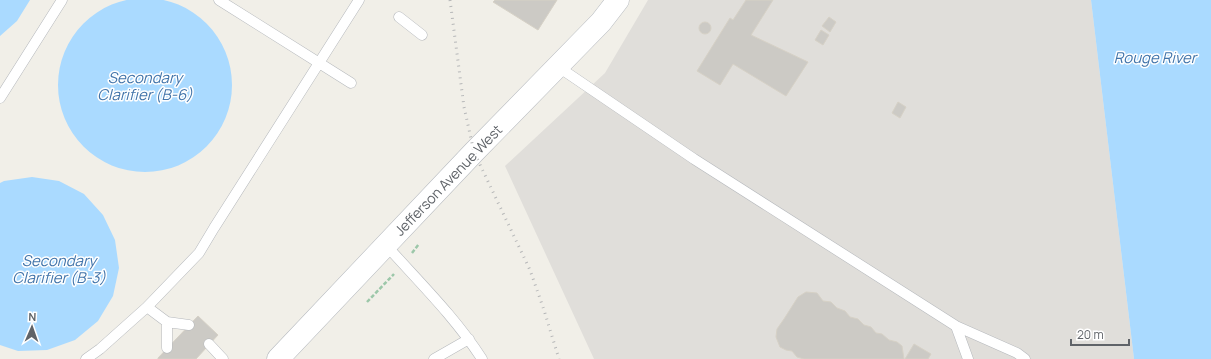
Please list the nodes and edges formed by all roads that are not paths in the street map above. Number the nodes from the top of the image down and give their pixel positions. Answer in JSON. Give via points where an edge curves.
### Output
{"nodes":[{"id":1,"x":62,"y":0,"type":"edge"},
{"id":2,"x":219,"y":0,"type":"edge"},
{"id":3,"x":359,"y":0,"type":"edge"},
{"id":4,"x":618,"y":0,"type":"edge"},
{"id":5,"x":399,"y":16,"type":"dead end"},
{"id":6,"x":422,"y":35,"type":"dead end"},
{"id":7,"x":318,"y":63,"type":"junction"},
{"id":8,"x":557,"y":66,"type":"junction"},
{"id":9,"x":351,"y":83,"type":"dead end"},
{"id":10,"x":0,"y":98,"type":"edge"},
{"id":11,"x":386,"y":245,"type":"junction"},
{"id":12,"x":147,"y":306,"type":"junction"},
{"id":13,"x":167,"y":322,"type":"junction"},
{"id":14,"x":189,"y":325,"type":"dead end"},
{"id":15,"x":956,"y":326,"type":"junction"},
{"id":16,"x":469,"y":339,"type":"junction"},
{"id":17,"x":209,"y":344,"type":"dead end"},
{"id":18,"x":167,"y":348,"type":"dead end"},
{"id":19,"x":86,"y":359,"type":"edge"},
{"id":20,"x":223,"y":359,"type":"edge"},
{"id":21,"x":278,"y":359,"type":"edge"},
{"id":22,"x":434,"y":359,"type":"edge"},
{"id":23,"x":482,"y":359,"type":"edge"},
{"id":24,"x":968,"y":359,"type":"edge"},
{"id":25,"x":1025,"y":359,"type":"edge"}],
"edges":[{"from":1,"to":10,"type":"lane"},
{"from":2,"to":7,"type":"lane"},
{"from":3,"to":7,"type":"lane"},
{"from":4,"to":8,"type":"main road","name":"Jefferson Avenue West"},
{"from":5,"to":6,"type":"lane"},
{"from":7,"to":9,"type":"lane"},
{"from":7,"to":12,"type":"lane","via":[[199,253]]},
{"from":8,"to":11,"type":"main road","name":"Jefferson Avenue West"},
{"from":8,"to":15,"type":"lane","via":[[694,159]]},
{"from":11,"to":16,"type":"lane"},
{"from":11,"to":21,"type":"main road","name":"Jefferson Avenue West"},
{"from":12,"to":13,"type":"lane"},
{"from":12,"to":19,"type":"lane"},
{"from":13,"to":14,"type":"lane"},
{"from":13,"to":18,"type":"lane"},
{"from":15,"to":24,"type":"lane"},
{"from":15,"to":25,"type":"lane"},
{"from":16,"to":22,"type":"lane"},
{"from":16,"to":23,"type":"lane"},
{"from":17,"to":20,"type":"lane"}]}
